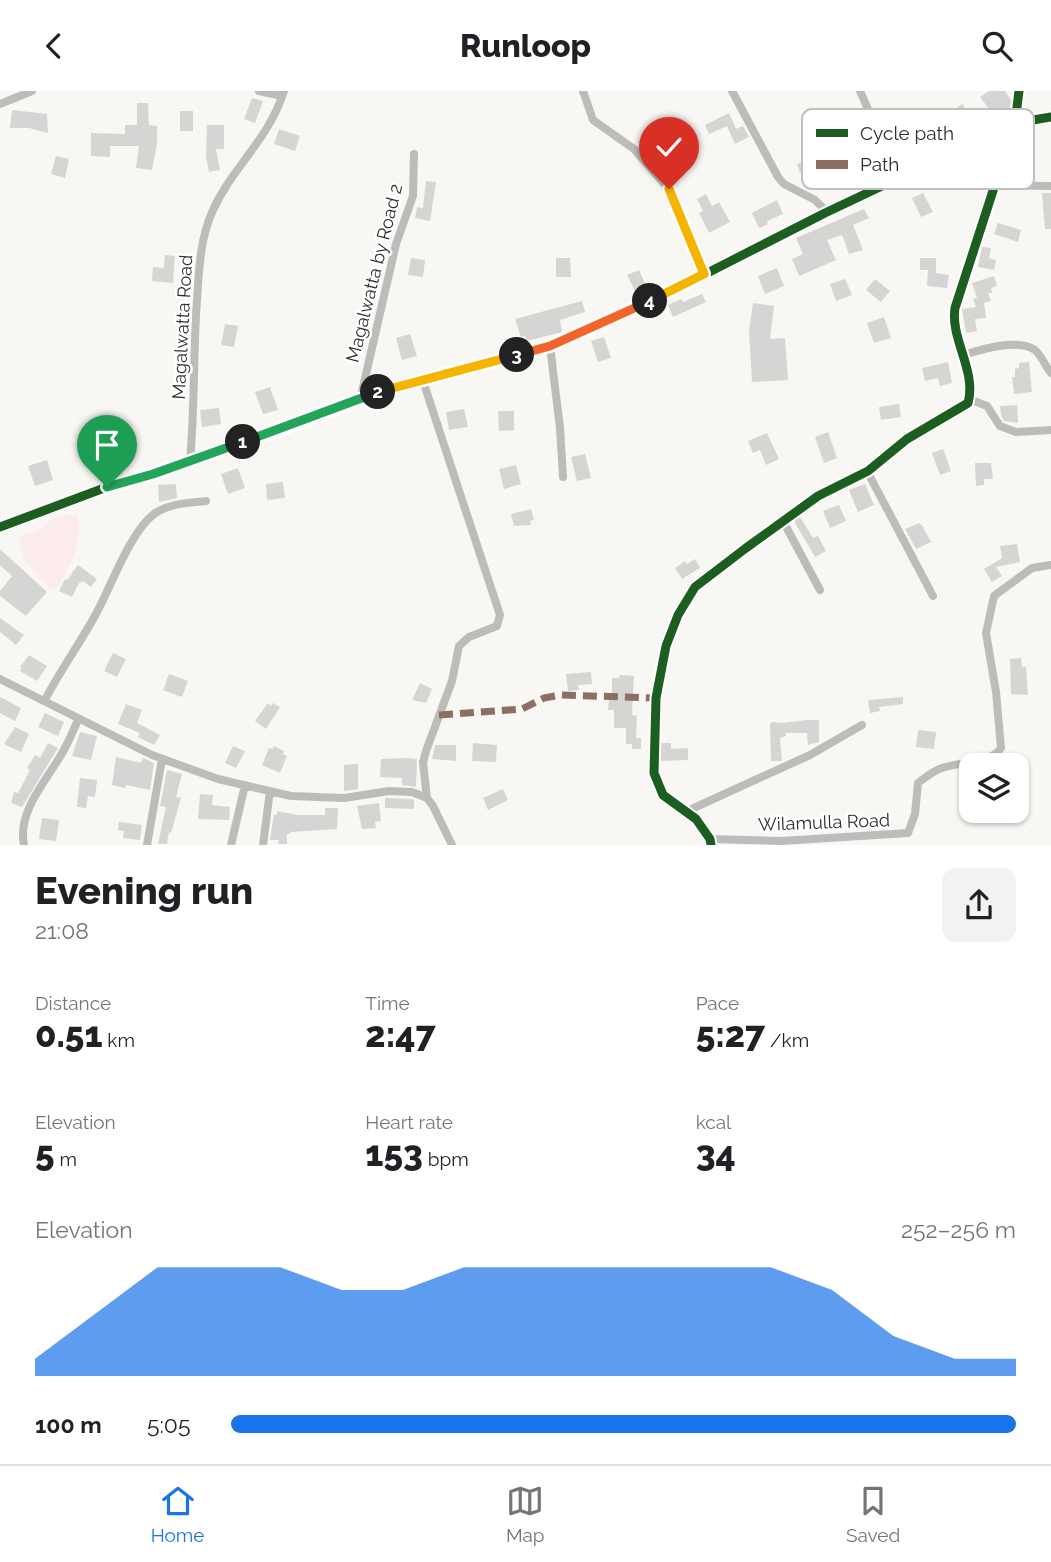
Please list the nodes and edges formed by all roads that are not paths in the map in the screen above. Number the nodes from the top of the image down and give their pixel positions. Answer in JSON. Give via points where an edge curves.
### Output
{"nodes":[{"id":1,"x":32,"y":91,"type":"edge"},
{"id":2,"x":259,"y":91,"type":"edge"},
{"id":3,"x":583,"y":91,"type":"edge"},
{"id":4,"x":732,"y":91,"type":"edge"},
{"id":5,"x":860,"y":91,"type":"edge"},
{"id":6,"x":1019,"y":91,"type":"edge"},
{"id":7,"x":283,"y":93,"type":"edge"},
{"id":8,"x":0,"y":104,"type":"edge"},
{"id":9,"x":868,"y":109,"type":"edge"},
{"id":10,"x":1017,"y":109,"type":"edge"},
{"id":11,"x":414,"y":154,"type":"dead end"},
{"id":12,"x":875,"y":189,"type":"edge"},
{"id":13,"x":993,"y":189,"type":"edge"},
{"id":14,"x":827,"y":212,"type":"junction"},
{"id":15,"x":704,"y":274,"type":"junction"},
{"id":16,"x":550,"y":346,"type":"junction"},
{"id":17,"x":964,"y":355,"type":"junction"},
{"id":18,"x":1051,"y":373,"type":"edge"},
{"id":19,"x":423,"y":381,"type":"junction"},
{"id":20,"x":969,"y":399,"type":"junction"},
{"id":21,"x":360,"y":400,"type":"junction"},
{"id":22,"x":1051,"y":431,"type":"edge"},
{"id":23,"x":190,"y":461,"type":"junction"},
{"id":24,"x":867,"y":471,"type":"junction"},
{"id":25,"x":563,"y":477,"type":"dead end"},
{"id":26,"x":206,"y":501,"type":"dead end"},
{"id":27,"x":783,"y":521,"type":"junction"},
{"id":28,"x":0,"y":527,"type":"edge"},
{"id":29,"x":1051,"y":565,"type":"edge"},
{"id":30,"x":820,"y":590,"type":"dead end"},
{"id":31,"x":933,"y":596,"type":"dead end"},
{"id":32,"x":0,"y":679,"type":"edge"},
{"id":33,"x":46,"y":700,"type":"junction"},
{"id":34,"x":78,"y":720,"type":"junction"},
{"id":35,"x":862,"y":725,"type":"dead end"},
{"id":36,"x":162,"y":759,"type":"junction"},
{"id":37,"x":245,"y":785,"type":"junction"},
{"id":38,"x":270,"y":791,"type":"junction"},
{"id":39,"x":426,"y":799,"type":"junction"},
{"id":40,"x":685,"y":811,"type":"junction"},
{"id":41,"x":711,"y":842,"type":"edge"},
{"id":42,"x":24,"y":845,"type":"edge"},
{"id":43,"x":147,"y":845,"type":"edge"},
{"id":44,"x":231,"y":845,"type":"edge"},
{"id":45,"x":263,"y":845,"type":"edge"},
{"id":46,"x":452,"y":845,"type":"edge"}],
"edges":[{"from":1,"to":8,"type":"street"},
{"from":2,"to":7,"type":"street"},
{"from":3,"to":15,"type":"street","via":[[593,120],[634,149],[669,189]]},
{"from":4,"to":14,"type":"street","via":[[783,184],[815,200]]},
{"from":5,"to":9,"type":"street"},
{"from":6,"to":10,"type":"street"},
{"from":7,"to":23,"type":"street","name":"Magalwatta Road","via":[[274,119],[213,210],[204,235]]},
{"from":11,"to":21,"type":"street","name":"Magalwatta by Road 2","via":[[414,196],[396,244]]},
{"from":12,"to":14,"type":"street"},
{"from":13,"to":17,"type":"street","via":[[955,308]]},
{"from":14,"to":15,"type":"street"},
{"from":15,"to":16,"type":"street"},
{"from":16,"to":19,"type":"street"},
{"from":16,"to":25,"type":"street"},
{"from":17,"to":18,"type":"street","via":[[1003,345],[1026,347],[1036,351]]},
{"from":17,"to":20,"type":"street"},
{"from":19,"to":21,"type":"street"},
{"from":19,"to":39,"type":"street","via":[[500,615],[497,626],[459,646],[452,681],[423,762]]},
{"from":20,"to":22,"type":"street","via":[[987,406],[1000,426],[1016,432]]},
{"from":20,"to":24,"type":"street"},
{"from":21,"to":23,"type":"street"},
{"from":23,"to":28,"type":"street"},
{"from":24,"to":27,"type":"street","via":[[818,496]]},
{"from":24,"to":31,"type":"street"},
{"from":26,"to":33,"type":"street","via":[[169,507],[153,515],[142,528]]},
{"from":27,"to":30,"type":"street"},
{"from":27,"to":40,"type":"street","via":[[695,587],[666,646],[655,705],[654,773],[663,795]]},
{"from":29,"to":41,"type":"street","name":"Wilamulla Road","via":[[1032,568],[994,596],[986,633],[1002,748],[995,757],[943,767],[918,783],[908,833]]},
{"from":32,"to":33,"type":"street"},
{"from":33,"to":34,"type":"street"},
{"from":34,"to":36,"type":"street"},
{"from":34,"to":42,"type":"street","via":[[28,809]]},
{"from":35,"to":40,"type":"street","via":[[810,755]]},
{"from":36,"to":37,"type":"street"},
{"from":36,"to":43,"type":"street"},
{"from":37,"to":38,"type":"street"},
{"from":37,"to":44,"type":"street"},
{"from":38,"to":39,"type":"street","via":[[344,798],[412,792]]},
{"from":38,"to":45,"type":"street"},
{"from":39,"to":46,"type":"street"},
{"from":40,"to":41,"type":"street"}]}
